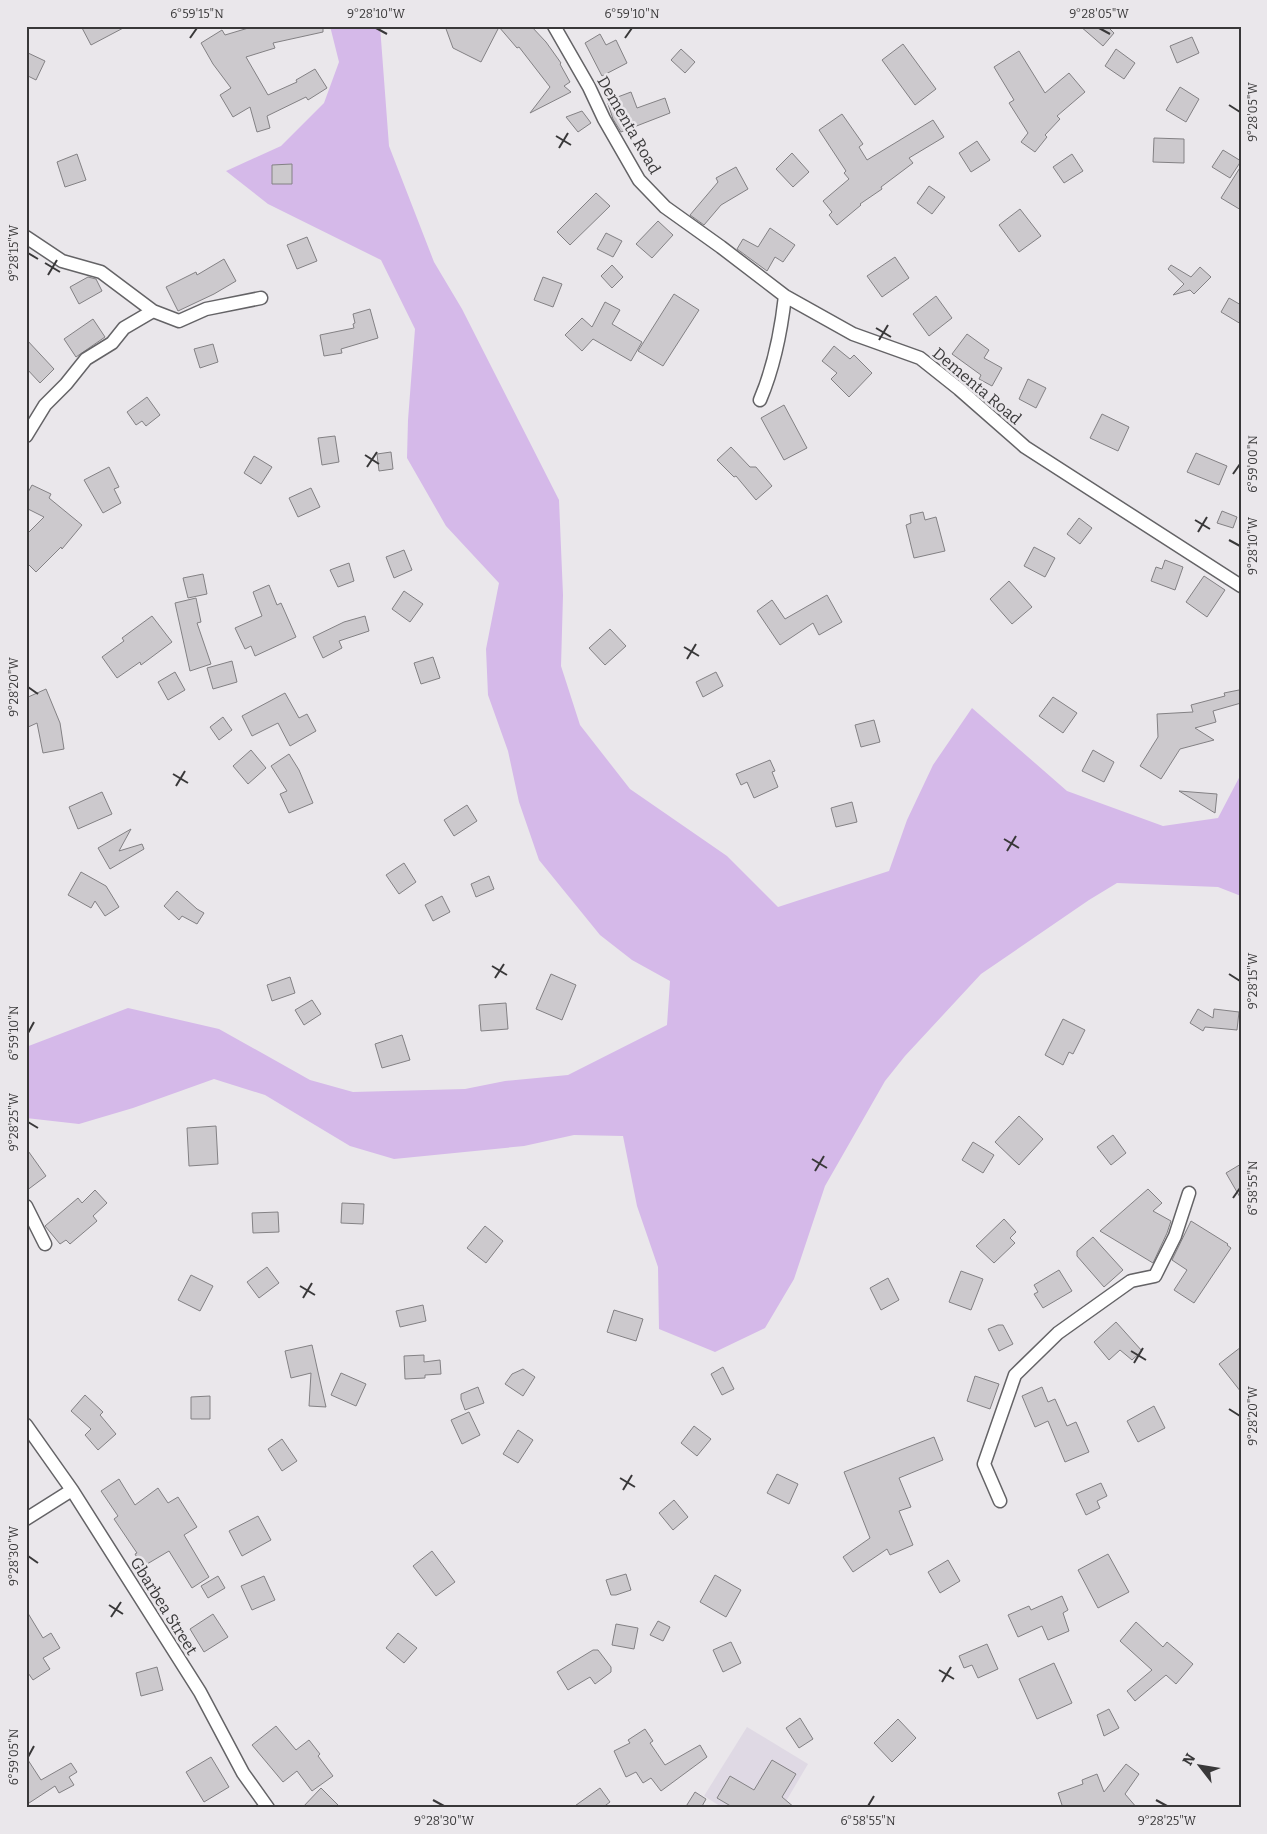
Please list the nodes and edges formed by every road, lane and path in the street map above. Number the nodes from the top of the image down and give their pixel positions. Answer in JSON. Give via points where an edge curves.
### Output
{"nodes":[{"id":1,"x":554,"y":26,"type":"edge"},
{"id":2,"x":26,"y":237,"type":"edge"},
{"id":3,"x":785,"y":296,"type":"junction"},
{"id":4,"x":261,"y":298,"type":"dead end"},
{"id":5,"x":154,"y":311,"type":"junction"},
{"id":6,"x":760,"y":400,"type":"dead end"},
{"id":7,"x":26,"y":436,"type":"edge"},
{"id":8,"x":1241,"y":586,"type":"edge"},
{"id":9,"x":1189,"y":1193,"type":"dead end"},
{"id":10,"x":26,"y":1206,"type":"edge"},
{"id":11,"x":45,"y":1244,"type":"dead end"},
{"id":12,"x":26,"y":1425,"type":"edge"},
{"id":13,"x":72,"y":1490,"type":"junction"},
{"id":14,"x":1000,"y":1501,"type":"dead end"},
{"id":15,"x":26,"y":1520,"type":"edge"},
{"id":16,"x":268,"y":1808,"type":"edge"}],
"edges":[{"from":1,"to":3,"type":"street","name":"Dementa Road","via":[[639,180],[665,208]]},
{"from":2,"to":5,"type":"street","via":[[62,261],[101,272]]},
{"from":3,"to":6,"type":"street","via":[[781,331]]},
{"from":3,"to":8,"type":"street","name":"Dementa Road","via":[[853,334],[920,358],[1025,447]]},
{"from":4,"to":5,"type":"street","via":[[206,309],[179,322]]},
{"from":5,"to":7,"type":"street","via":[[124,328],[112,342],[86,359],[45,404]]},
{"from":9,"to":14,"type":"street","via":[[1175,1236],[1155,1276],[1122,1287],[1058,1333],[1015,1374],[984,1464]]},
{"from":10,"to":11,"type":"street"},
{"from":12,"to":13,"type":"street","name":"Gbarbea Street"},
{"from":13,"to":15,"type":"street"},
{"from":13,"to":16,"type":"street","name":"Gbarbea Street","via":[[200,1692],[243,1773]]}]}
